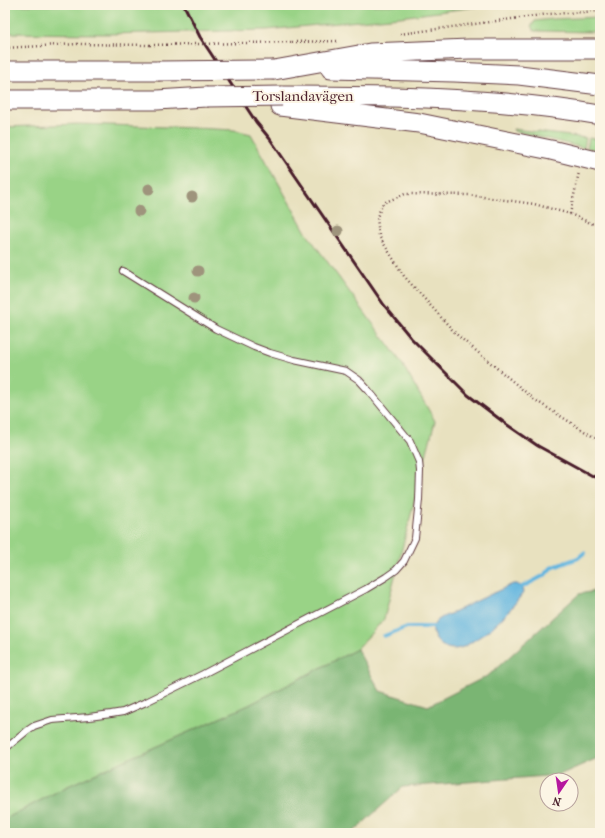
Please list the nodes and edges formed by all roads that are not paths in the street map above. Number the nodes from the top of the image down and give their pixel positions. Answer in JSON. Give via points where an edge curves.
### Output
{"nodes":[{"id":1,"x":600,"y":49,"type":"edge"},
{"id":2,"x":274,"y":70,"type":"junction"},
{"id":3,"x":5,"y":71,"type":"edge"},
{"id":4,"x":600,"y":85,"type":"edge"},
{"id":5,"x":5,"y":100,"type":"edge"},
{"id":6,"x":281,"y":101,"type":"junction"},
{"id":7,"x":600,"y":115,"type":"edge"},
{"id":8,"x":591,"y":160,"type":"edge"},
{"id":9,"x":122,"y":271,"type":"dead end"},
{"id":10,"x":5,"y":749,"type":"edge"}],
"edges":[{"from":1,"to":2,"type":"main road","via":[[469,49],[370,53]]},
{"from":2,"to":3,"type":"main road","name":"Torslandavägen","bridge":true},
{"from":2,"to":4,"type":"main road","name":"Torslandavägen","via":[[454,72],[519,75]]},
{"from":5,"to":6,"type":"main road","name":"Torslandavägen","bridge":true,"via":[[158,100],[206,97]]},
{"from":6,"to":7,"type":"main road","name":"Torslandavägen","via":[[359,96],[437,98],[509,103]]},
{"from":6,"to":8,"type":"main road","via":[[419,123]]},
{"from":9,"to":10,"type":"lane","via":[[216,329],[270,353],[346,371],[358,380],[410,441],[419,462],[415,538],[404,561],[386,577],[172,690],[123,712],[88,718],[52,720],[34,726]]}]}
